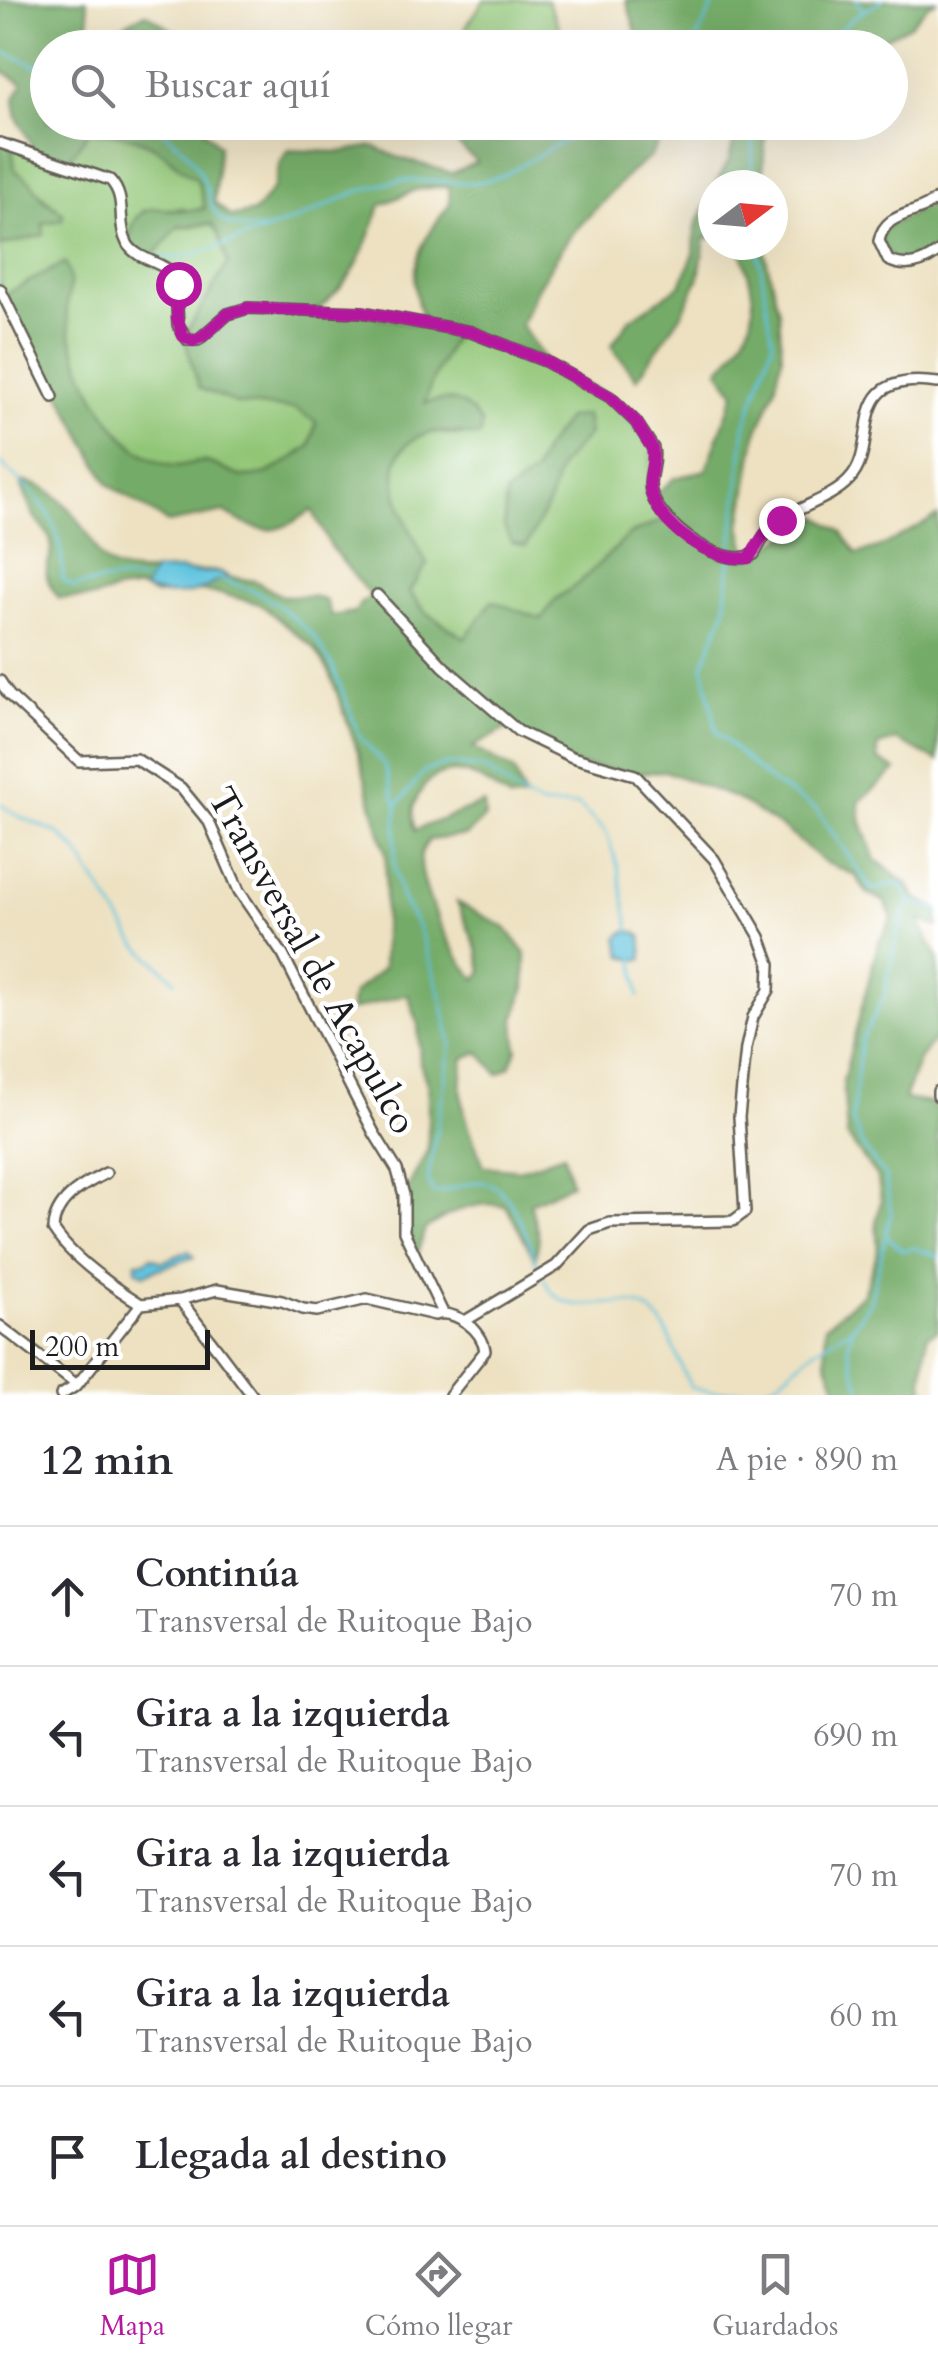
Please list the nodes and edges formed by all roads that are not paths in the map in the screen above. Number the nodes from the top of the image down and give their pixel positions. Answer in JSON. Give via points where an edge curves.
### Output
{"nodes":[{"id":1,"x":0,"y":143,"type":"edge"},
{"id":2,"x":938,"y":198,"type":"edge"},
{"id":3,"x":938,"y":252,"type":"edge"},
{"id":4,"x":0,"y":288,"type":"edge"},
{"id":5,"x":938,"y":383,"type":"edge"},
{"id":6,"x":53,"y":397,"type":"dead end"},
{"id":7,"x":377,"y":595,"type":"dead end"},
{"id":8,"x":0,"y":680,"type":"edge"},
{"id":9,"x":106,"y":1173,"type":"dead end"},
{"id":10,"x":180,"y":1300,"type":"junction"},
{"id":11,"x":140,"y":1304,"type":"junction"},
{"id":12,"x":443,"y":1313,"type":"junction"},
{"id":13,"x":464,"y":1322,"type":"junction"},
{"id":14,"x":0,"y":1326,"type":"edge"},
{"id":15,"x":77,"y":1385,"type":"junction"},
{"id":16,"x":61,"y":1395,"type":"edge"},
{"id":17,"x":252,"y":1395,"type":"edge"},
{"id":18,"x":450,"y":1395,"type":"edge"}],
"edges":[{"from":1,"to":5,"type":"street","via":[[110,180],[120,194],[127,243],[175,275],[178,325],[188,340],[248,308],[362,312],[485,336],[545,361],[624,408],[652,448],[650,485],[665,518],[692,541],[737,558],[754,554],[781,520],[852,478],[868,413],[882,394],[902,382]]},
{"from":2,"to":3,"type":"street","via":[[890,220],[879,241],[883,256],[902,265]]},
{"from":4,"to":6,"type":"street"},
{"from":7,"to":13,"type":"street","via":[[442,666],[518,730],[572,757],[635,775],[714,859],[770,964],[768,990],[746,1048],[739,1117],[745,1212],[734,1222],[610,1223],[590,1230],[556,1266]]},
{"from":8,"to":12,"type":"street","name":"Transversal de Acapulco","via":[[80,760],[136,760],[181,788],[208,822],[239,891],[283,955],[397,1170],[404,1232]]},
{"from":9,"to":11,"type":"street","via":[[76,1189],[58,1211],[54,1229]]},
{"from":10,"to":11,"type":"street"},
{"from":10,"to":12,"type":"street","via":[[216,1290],[303,1310],[367,1300]]},
{"from":10,"to":17,"type":"street"},
{"from":11,"to":15,"type":"street"},
{"from":12,"to":13,"type":"street"},
{"from":13,"to":18,"type":"street","via":[[481,1336],[485,1351]]},
{"from":14,"to":15,"type":"street"},
{"from":15,"to":16,"type":"street"}]}
